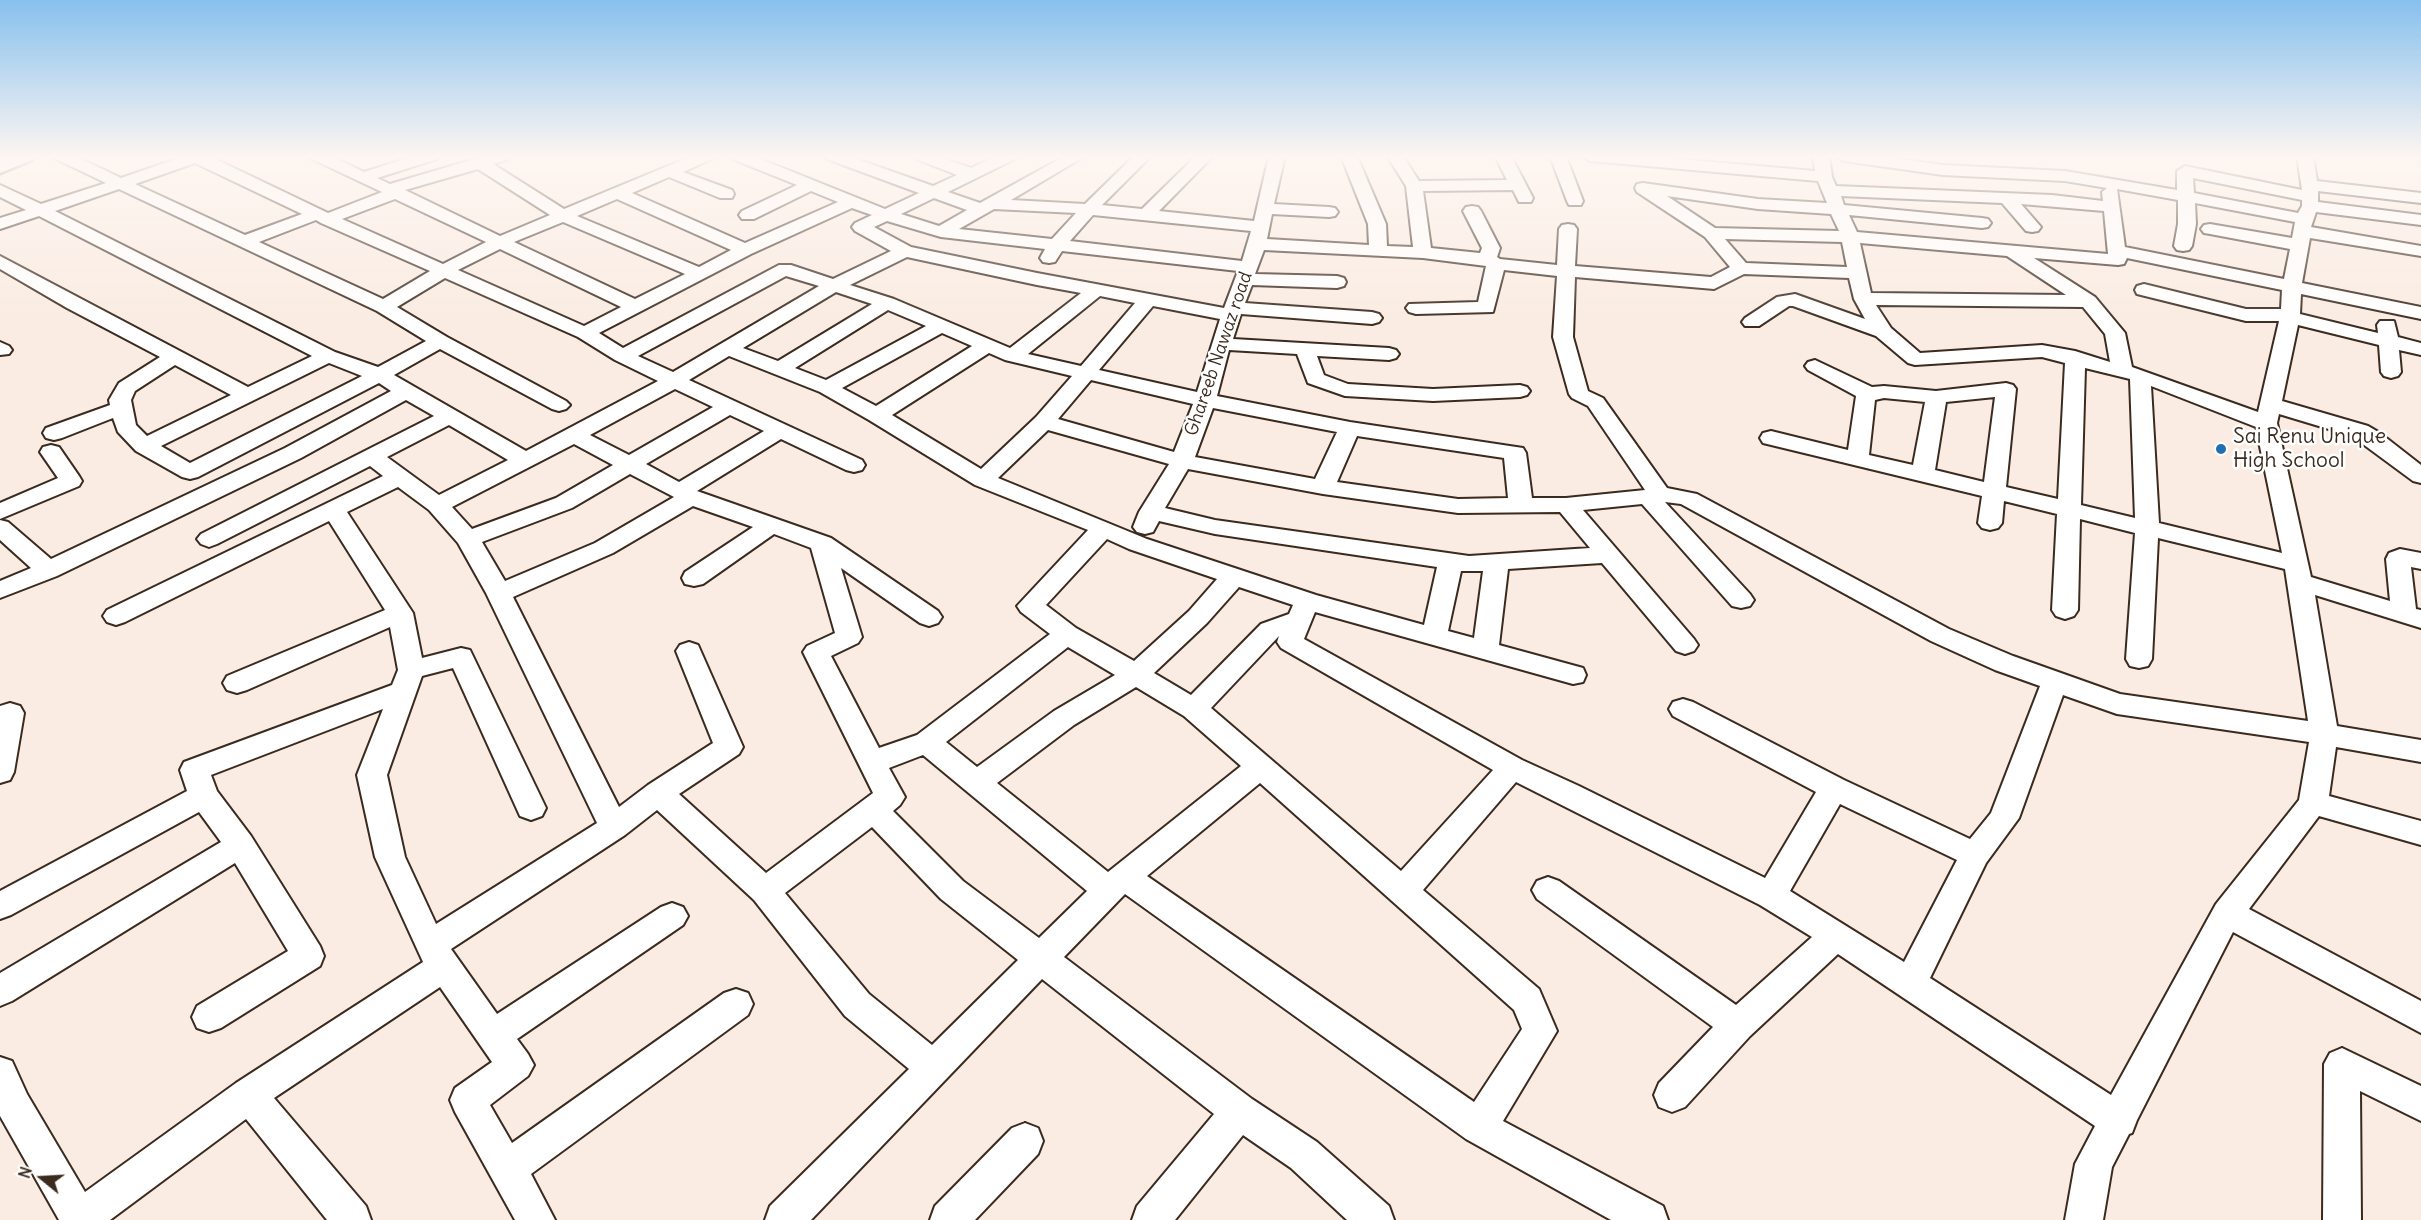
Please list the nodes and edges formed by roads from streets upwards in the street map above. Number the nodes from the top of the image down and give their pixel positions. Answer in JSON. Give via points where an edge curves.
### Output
{"nodes":[{"id":1,"x":33,"y":213,"type":"edge"},
{"id":2,"x":48,"y":213,"type":"edge"},
{"id":3,"x":182,"y":213,"type":"edge"},
{"id":4,"x":316,"y":213,"type":"edge"},
{"id":5,"x":331,"y":213,"type":"edge"},
{"id":6,"x":440,"y":213,"type":"edge"},
{"id":7,"x":557,"y":213,"type":"edge"},
{"id":8,"x":569,"y":213,"type":"edge"},
{"id":9,"x":662,"y":213,"type":"edge"},
{"id":10,"x":752,"y":213,"type":"edge"},
{"id":11,"x":827,"y":213,"type":"edge"},
{"id":12,"x":881,"y":213,"type":"edge"},
{"id":13,"x":890,"y":213,"type":"edge"},
{"id":14,"x":975,"y":213,"type":"edge"},
{"id":15,"x":1085,"y":213,"type":"edge"},
{"id":16,"x":1135,"y":213,"type":"edge"},
{"id":17,"x":1264,"y":213,"type":"edge"},
{"id":18,"x":1325,"y":213,"type":"edge"},
{"id":19,"x":1372,"y":213,"type":"edge"},
{"id":20,"x":1418,"y":213,"type":"edge"},
{"id":21,"x":1473,"y":213,"type":"edge"},
{"id":22,"x":1681,"y":213,"type":"edge"},
{"id":23,"x":1840,"y":213,"type":"edge"},
{"id":24,"x":1933,"y":213,"type":"edge"},
{"id":25,"x":1974,"y":213,"type":"edge"},
{"id":26,"x":2019,"y":213,"type":"edge"},
{"id":27,"x":2113,"y":213,"type":"edge"},
{"id":28,"x":2187,"y":213,"type":"edge"},
{"id":29,"x":2299,"y":213,"type":"edge"},
{"id":30,"x":2303,"y":213,"type":"edge"},
{"id":31,"x":2314,"y":213,"type":"edge"},
{"id":32,"x":1147,"y":214,"type":"joint"},
{"id":33,"x":2306,"y":214,"type":"junction"},
{"id":34,"x":748,"y":215,"type":"dead end"},
{"id":35,"x":886,"y":215,"type":"junction"},
{"id":36,"x":322,"y":216,"type":"junction"},
{"id":37,"x":562,"y":216,"type":"junction"},
{"id":38,"x":2421,"y":220,"type":"edge"},
{"id":39,"x":1982,"y":223,"type":"junction"},
{"id":40,"x":0,"y":224,"type":"edge"},
{"id":41,"x":1261,"y":227,"type":"junction"},
{"id":42,"x":2031,"y":227,"type":"dead end"},
{"id":43,"x":2210,"y":228,"type":"dead end"},
{"id":44,"x":1569,"y":229,"type":"dead end"},
{"id":45,"x":941,"y":232,"type":"junction"},
{"id":46,"x":1711,"y":233,"type":"junction"},
{"id":47,"x":1850,"y":237,"type":"junction"},
{"id":48,"x":242,"y":242,"type":"junction"},
{"id":49,"x":500,"y":242,"type":"junction"},
{"id":50,"x":1056,"y":246,"type":"junction"},
{"id":51,"x":2183,"y":246,"type":"dead end"},
{"id":52,"x":745,"y":250,"type":"junction"},
{"id":53,"x":905,"y":250,"type":"junction"},
{"id":54,"x":1378,"y":250,"type":"junction"},
{"id":55,"x":2421,"y":250,"type":"edge"},
{"id":56,"x":2117,"y":251,"type":"junction"},
{"id":57,"x":2012,"y":252,"type":"junction"},
{"id":58,"x":1424,"y":253,"type":"junction"},
{"id":59,"x":0,"y":261,"type":"edge"},
{"id":60,"x":1492,"y":261,"type":"junction"},
{"id":61,"x":1741,"y":268,"type":"junction"},
{"id":62,"x":445,"y":270,"type":"junction"},
{"id":63,"x":1566,"y":271,"type":"junction"},
{"id":64,"x":1246,"y":273,"type":"junction"},
{"id":65,"x":1857,"y":273,"type":"junction"},
{"id":66,"x":701,"y":274,"type":"junction"},
{"id":67,"x":1037,"y":279,"type":"junction"},
{"id":68,"x":1337,"y":282,"type":"dead end"},
{"id":69,"x":833,"y":286,"type":"junction"},
{"id":70,"x":2292,"y":287,"type":"junction"},
{"id":71,"x":1096,"y":290,"type":"junction"},
{"id":72,"x":2144,"y":290,"type":"dead end"},
{"id":73,"x":1863,"y":299,"type":"junction"},
{"id":74,"x":1148,"y":300,"type":"junction"},
{"id":75,"x":2088,"y":302,"type":"junction"},
{"id":76,"x":887,"y":303,"type":"junction"},
{"id":77,"x":2385,"y":306,"type":"junction"},
{"id":78,"x":384,"y":307,"type":"junction"},
{"id":79,"x":636,"y":307,"type":"junction"},
{"id":80,"x":1416,"y":308,"type":"dead end"},
{"id":81,"x":1233,"y":311,"type":"junction"},
{"id":82,"x":2421,"y":313,"type":"edge"},
{"id":83,"x":2290,"y":317,"type":"junction"},
{"id":84,"x":1372,"y":318,"type":"dead end"},
{"id":85,"x":1752,"y":322,"type":"dead end"},
{"id":86,"x":941,"y":326,"type":"junction"},
{"id":87,"x":1883,"y":332,"type":"junction"},
{"id":88,"x":585,"y":333,"type":"junction"},
{"id":89,"x":440,"y":341,"type":"junction"},
{"id":90,"x":2389,"y":341,"type":"junction"},
{"id":91,"x":1221,"y":344,"type":"junction"},
{"id":92,"x":988,"y":345,"type":"junction"},
{"id":93,"x":727,"y":348,"type":"junction"},
{"id":94,"x":1305,"y":349,"type":"junction"},
{"id":95,"x":2421,"y":349,"type":"edge"},
{"id":96,"x":1389,"y":354,"type":"dead end"},
{"id":97,"x":328,"y":356,"type":"junction"},
{"id":98,"x":622,"y":356,"type":"junction"},
{"id":99,"x":1012,"y":356,"type":"junction"},
{"id":100,"x":176,"y":357,"type":"junction"},
{"id":101,"x":2075,"y":357,"type":"junction"},
{"id":102,"x":1815,"y":366,"type":"dead end"},
{"id":103,"x":780,"y":369,"type":"junction"},
{"id":104,"x":2131,"y":372,"type":"junction"},
{"id":105,"x":2391,"y":372,"type":"dead end"},
{"id":106,"x":1088,"y":373,"type":"junction"},
{"id":107,"x":379,"y":375,"type":"junction"},
{"id":108,"x":673,"y":381,"type":"junction"},
{"id":109,"x":827,"y":388,"type":"junction"},
{"id":110,"x":1520,"y":391,"type":"dead end"},
{"id":111,"x":405,"y":392,"type":"junction"},
{"id":112,"x":1869,"y":394,"type":"junction"},
{"id":113,"x":247,"y":395,"type":"junction"},
{"id":114,"x":1936,"y":398,"type":"junction"},
{"id":115,"x":1205,"y":400,"type":"junction"},
{"id":116,"x":559,"y":405,"type":"dead end"},
{"id":117,"x":728,"y":407,"type":"junction"},
{"id":118,"x":121,"y":408,"type":"junction"},
{"id":119,"x":2268,"y":413,"type":"junction"},
{"id":120,"x":877,"y":415,"type":"junction"},
{"id":121,"x":450,"y":416,"type":"junction"},
{"id":122,"x":1044,"y":422,"type":"junction"},
{"id":123,"x":1350,"y":428,"type":"junction"},
{"id":124,"x":780,"y":430,"type":"junction"},
{"id":125,"x":574,"y":435,"type":"junction"},
{"id":126,"x":1772,"y":438,"type":"dead end"},
{"id":127,"x":144,"y":446,"type":"junction"},
{"id":128,"x":371,"y":456,"type":"junction"},
{"id":129,"x":1858,"y":458,"type":"junction"},
{"id":130,"x":525,"y":460,"type":"junction"},
{"id":131,"x":1182,"y":462,"type":"junction"},
{"id":132,"x":629,"y":464,"type":"junction"},
{"id":133,"x":854,"y":465,"type":"dead end"},
{"id":134,"x":1923,"y":474,"type":"junction"},
{"id":135,"x":2421,"y":476,"type":"edge"},
{"id":136,"x":399,"y":477,"type":"junction"},
{"id":137,"x":982,"y":480,"type":"junction"},
{"id":138,"x":1323,"y":487,"type":"junction"},
{"id":139,"x":1994,"y":491,"type":"junction"},
{"id":140,"x":686,"y":494,"type":"junction"},
{"id":141,"x":1654,"y":496,"type":"junction"},
{"id":142,"x":437,"y":505,"type":"junction"},
{"id":143,"x":1566,"y":506,"type":"junction"},
{"id":144,"x":1521,"y":507,"type":"junction"},
{"id":145,"x":333,"y":509,"type":"junction"},
{"id":146,"x":2070,"y":509,"type":"junction"},
{"id":147,"x":0,"y":512,"type":"edge"},
{"id":148,"x":1151,"y":512,"type":"junction"},
{"id":149,"x":1990,"y":523,"type":"dead end"},
{"id":150,"x":772,"y":525,"type":"junction"},
{"id":151,"x":0,"y":527,"type":"edge"},
{"id":152,"x":1104,"y":528,"type":"junction"},
{"id":153,"x":2147,"y":528,"type":"junction"},
{"id":154,"x":209,"y":539,"type":"dead end"},
{"id":155,"x":468,"y":539,"type":"junction"},
{"id":156,"x":822,"y":543,"type":"junction"},
{"id":157,"x":1138,"y":544,"type":"junction"},
{"id":158,"x":1608,"y":555,"type":"junction"},
{"id":159,"x":1451,"y":561,"type":"junction"},
{"id":160,"x":2421,"y":561,"type":"edge"},
{"id":161,"x":1497,"y":562,"type":"junction"},
{"id":162,"x":48,"y":570,"type":"junction"},
{"id":163,"x":2298,"y":573,"type":"junction"},
{"id":164,"x":1234,"y":576,"type":"junction"},
{"id":165,"x":694,"y":579,"type":"dead end"},
{"id":166,"x":0,"y":590,"type":"edge"},
{"id":167,"x":499,"y":592,"type":"junction"},
{"id":168,"x":1741,"y":600,"type":"dead end"},
{"id":169,"x":2065,"y":610,"type":"dead end"},
{"id":170,"x":1303,"y":611,"type":"junction"},
{"id":171,"x":400,"y":614,"type":"junction"},
{"id":172,"x":116,"y":616,"type":"dead end"},
{"id":173,"x":929,"y":617,"type":"dead end"},
{"id":174,"x":2413,"y":617,"type":"edge"},
{"id":175,"x":1067,"y":634,"type":"junction"},
{"id":176,"x":1434,"y":638,"type":"junction"},
{"id":177,"x":1685,"y":645,"type":"dead end"},
{"id":178,"x":689,"y":651,"type":"dead end"},
{"id":179,"x":1485,"y":652,"type":"junction"},
{"id":180,"x":2139,"y":659,"type":"dead end"},
{"id":181,"x":1137,"y":674,"type":"junction"},
{"id":182,"x":1573,"y":675,"type":"dead end"},
{"id":183,"x":407,"y":681,"type":"junction"},
{"id":184,"x":2055,"y":681,"type":"junction"},
{"id":185,"x":237,"y":683,"type":"dead end"},
{"id":186,"x":1194,"y":709,"type":"junction"},
{"id":187,"x":1683,"y":709,"type":"dead end"},
{"id":188,"x":10,"y":713,"type":"dead end"},
{"id":189,"x":2324,"y":734,"type":"junction"},
{"id":190,"x":927,"y":742,"type":"junction"},
{"id":191,"x":2421,"y":751,"type":"edge"},
{"id":192,"x":871,"y":763,"type":"junction"},
{"id":193,"x":1260,"y":767,"type":"junction"},
{"id":194,"x":1512,"y":768,"type":"junction"},
{"id":195,"x":0,"y":772,"type":"edge"},
{"id":196,"x":976,"y":783,"type":"junction"},
{"id":197,"x":1834,"y":788,"type":"junction"},
{"id":198,"x":658,"y":793,"type":"junction"},
{"id":199,"x":204,"y":795,"type":"junction"},
{"id":200,"x":2313,"y":803,"type":"junction"},
{"id":201,"x":531,"y":808,"type":"dead end"},
{"id":202,"x":874,"y":810,"type":"junction"},
{"id":203,"x":614,"y":827,"type":"junction"},
{"id":204,"x":2421,"y":833,"type":"edge"},
{"id":205,"x":240,"y":845,"type":"junction"},
{"id":206,"x":1975,"y":855,"type":"junction"},
{"id":207,"x":1116,"y":884,"type":"junction"},
{"id":208,"x":1548,"y":890,"type":"dead end"},
{"id":209,"x":765,"y":891,"type":"junction"},
{"id":210,"x":1403,"y":891,"type":"junction"},
{"id":211,"x":1771,"y":896,"type":"junction"},
{"id":212,"x":0,"y":906,"type":"edge"},
{"id":213,"x":2227,"y":913,"type":"junction"},
{"id":214,"x":672,"y":916,"type":"dead end"},
{"id":215,"x":1836,"y":935,"type":"junction"},
{"id":216,"x":437,"y":955,"type":"junction"},
{"id":217,"x":1041,"y":957,"type":"junction"},
{"id":218,"x":1910,"y":984,"type":"junction"},
{"id":219,"x":0,"y":991,"type":"edge"},
{"id":220,"x":736,"y":1004,"type":"dead end"},
{"id":221,"x":209,"y":1017,"type":"dead end"},
{"id":222,"x":2421,"y":1018,"type":"edge"},
{"id":223,"x":1738,"y":1025,"type":"junction"},
{"id":224,"x":493,"y":1036,"type":"junction"},
{"id":225,"x":934,"y":1068,"type":"junction"},
{"id":226,"x":249,"y":1095,"type":"junction"},
{"id":227,"x":1672,"y":1095,"type":"dead end"},
{"id":228,"x":4,"y":1098,"type":"edge"},
{"id":229,"x":2421,"y":1104,"type":"edge"},
{"id":230,"x":1239,"y":1111,"type":"junction"},
{"id":231,"x":2119,"y":1121,"type":"junction"},
{"id":232,"x":1479,"y":1127,"type":"junction"},
{"id":233,"x":1025,"y":1141,"type":"dead end"},
{"id":234,"x":508,"y":1168,"type":"junction"},
{"id":235,"x":79,"y":1220,"type":"edge"},
{"id":236,"x":352,"y":1220,"type":"edge"},
{"id":237,"x":536,"y":1220,"type":"edge"},
{"id":238,"x":784,"y":1220,"type":"edge"},
{"id":239,"x":949,"y":1220,"type":"edge"},
{"id":240,"x":1151,"y":1220,"type":"edge"},
{"id":241,"x":1375,"y":1220,"type":"edge"},
{"id":242,"x":1649,"y":1220,"type":"edge"},
{"id":243,"x":2084,"y":1220,"type":"edge"},
{"id":244,"x":2342,"y":1220,"type":"edge"}],
"edges":[{"from":1,"to":40,"type":"street"},
{"from":2,"to":97,"type":"street"},
{"from":3,"to":48,"type":"street"},
{"from":4,"to":36,"type":"street"},
{"from":5,"to":36,"type":"street"},
{"from":6,"to":49,"type":"street"},
{"from":7,"to":37,"type":"street"},
{"from":8,"to":37,"type":"street"},
{"from":9,"to":52,"type":"street"},
{"from":10,"to":34,"type":"street"},
{"from":11,"to":52,"type":"street"},
{"from":12,"to":35,"type":"street"},
{"from":13,"to":35,"type":"street"},
{"from":14,"to":45,"type":"street"},
{"from":15,"to":50,"type":"street"},
{"from":16,"to":32,"type":"street"},
{"from":17,"to":41,"type":"street","name":"Ghareeb Nawaz road"},
{"from":18,"to":41,"type":"street"},
{"from":19,"to":54,"type":"street"},
{"from":20,"to":58,"type":"street"},
{"from":21,"to":60,"type":"street","via":[[1491,248]]},
{"from":22,"to":46,"type":"street"},
{"from":23,"to":47,"type":"street"},
{"from":24,"to":39,"type":"street"},
{"from":25,"to":39,"type":"street"},
{"from":26,"to":42,"type":"street"},
{"from":27,"to":56,"type":"street"},
{"from":28,"to":51,"type":"street"},
{"from":29,"to":33,"type":"street"},
{"from":30,"to":33,"type":"street"},
{"from":31,"to":33,"type":"street"},
{"from":32,"to":41,"type":"street"},
{"from":33,"to":38,"type":"street"},
{"from":33,"to":43,"type":"street"},
{"from":33,"to":55,"type":"street"},
{"from":33,"to":70,"type":"street"},
{"from":35,"to":45,"type":"street"},
{"from":35,"to":53,"type":"street","via":[[861,227]]},
{"from":36,"to":48,"type":"street"},
{"from":36,"to":62,"type":"street"},
{"from":37,"to":49,"type":"street"},
{"from":37,"to":66,"type":"street"},
{"from":39,"to":57,"type":"street"},
{"from":41,"to":54,"type":"street"},
{"from":41,"to":64,"type":"street","name":"Ghareeb Nawaz road"},
{"from":44,"to":63,"type":"street"},
{"from":45,"to":50,"type":"street"},
{"from":46,"to":47,"type":"street"},
{"from":46,"to":61,"type":"street"},
{"from":47,"to":57,"type":"street"},
{"from":47,"to":65,"type":"street"},
{"from":48,"to":78,"type":"street"},
{"from":49,"to":62,"type":"street"},
{"from":49,"to":79,"type":"street"},
{"from":50,"to":64,"type":"street"},
{"from":50,"to":67,"type":"street"},
{"from":52,"to":66,"type":"street"},
{"from":53,"to":67,"type":"street"},
{"from":53,"to":69,"type":"street"},
{"from":54,"to":58,"type":"street"},
{"from":56,"to":57,"type":"street","via":[[2118,260]]},
{"from":56,"to":70,"type":"street"},
{"from":57,"to":75,"type":"street"},
{"from":58,"to":60,"type":"street"},
{"from":59,"to":100,"type":"street"},
{"from":60,"to":63,"type":"street"},
{"from":60,"to":80,"type":"street","via":[[1486,308]]},
{"from":61,"to":63,"type":"street","via":[[1714,283]]},
{"from":61,"to":65,"type":"street"},
{"from":62,"to":78,"type":"street"},
{"from":62,"to":88,"type":"street"},
{"from":63,"to":141,"type":"street","via":[[1563,337],[1580,394],[1596,402]]},
{"from":64,"to":68,"type":"street"},
{"from":64,"to":81,"type":"street","name":"Ghareeb Nawaz road"},
{"from":65,"to":73,"type":"street"},
{"from":66,"to":79,"type":"street"},
{"from":67,"to":71,"type":"street"},
{"from":69,"to":76,"type":"street"},
{"from":69,"to":93,"type":"street"},
{"from":69,"to":98,"type":"street","via":[[785,269]]},
{"from":70,"to":77,"type":"street"},
{"from":70,"to":83,"type":"street"},
{"from":71,"to":74,"type":"street"},
{"from":71,"to":99,"type":"street"},
{"from":72,"to":83,"type":"street","via":[[2246,315]]},
{"from":73,"to":75,"type":"street"},
{"from":73,"to":87,"type":"street"},
{"from":74,"to":81,"type":"street"},
{"from":74,"to":106,"type":"street"},
{"from":75,"to":104,"type":"street","via":[[2115,333]]},
{"from":76,"to":86,"type":"street"},
{"from":76,"to":103,"type":"street"},
{"from":77,"to":82,"type":"street"},
{"from":77,"to":90,"type":"street"},
{"from":78,"to":89,"type":"street"},
{"from":79,"to":88,"type":"street"},
{"from":81,"to":84,"type":"street"},
{"from":81,"to":91,"type":"street","name":"Ghareeb Nawaz road"},
{"from":83,"to":90,"type":"street"},
{"from":83,"to":119,"type":"street"},
{"from":85,"to":87,"type":"street","via":[[1784,301],[1795,300]]},
{"from":86,"to":92,"type":"street"},
{"from":86,"to":109,"type":"street"},
{"from":87,"to":101,"type":"street","via":[[1916,358],[2042,351]]},
{"from":88,"to":98,"type":"street"},
{"from":89,"to":107,"type":"street"},
{"from":89,"to":116,"type":"street"},
{"from":90,"to":95,"type":"street"},
{"from":90,"to":105,"type":"street"},
{"from":91,"to":94,"type":"street"},
{"from":91,"to":115,"type":"street","name":"Ghareeb Nawaz road"},
{"from":92,"to":99,"type":"street"},
{"from":92,"to":120,"type":"street"},
{"from":93,"to":103,"type":"street"},
{"from":93,"to":108,"type":"street"},
{"from":94,"to":96,"type":"street"},
{"from":94,"to":110,"type":"street","via":[[1315,379],[1346,390],[1433,395]]},
{"from":97,"to":107,"type":"street"},
{"from":97,"to":113,"type":"street"},
{"from":98,"to":108,"type":"street"},
{"from":99,"to":106,"type":"street"},
{"from":100,"to":113,"type":"street"},
{"from":100,"to":118,"type":"street","via":[[126,387]]},
{"from":101,"to":104,"type":"street"},
{"from":101,"to":146,"type":"street"},
{"from":102,"to":112,"type":"street"},
{"from":103,"to":109,"type":"street"},
{"from":104,"to":119,"type":"street"},
{"from":104,"to":153,"type":"street"},
{"from":106,"to":115,"type":"street"},
{"from":106,"to":122,"type":"street"},
{"from":107,"to":111,"type":"street"},
{"from":107,"to":127,"type":"street","via":[[190,472]]},
{"from":108,"to":117,"type":"street"},
{"from":108,"to":125,"type":"street"},
{"from":109,"to":120,"type":"street"},
{"from":111,"to":121,"type":"street"},
{"from":111,"to":162,"type":"street","via":[[293,453]]},
{"from":112,"to":114,"type":"street"},
{"from":112,"to":129,"type":"street","via":[[1865,398]]},
{"from":113,"to":127,"type":"street"},
{"from":114,"to":134,"type":"street"},
{"from":114,"to":139,"type":"street","via":[[2006,389]]},
{"from":115,"to":123,"type":"street"},
{"from":115,"to":131,"type":"street","name":"Ghareeb Nawaz road"},
{"from":117,"to":124,"type":"street"},
{"from":117,"to":132,"type":"street"},
{"from":118,"to":127,"type":"street","via":[[126,427]]},
{"from":118,"to":147,"type":"street","via":[[52,442],[71,481]]},
{"from":119,"to":135,"type":"street","via":[[2360,432]]},
{"from":119,"to":163,"type":"street"},
{"from":120,"to":137,"type":"street"},
{"from":121,"to":128,"type":"street"},
{"from":121,"to":130,"type":"street"},
{"from":122,"to":131,"type":"street"},
{"from":122,"to":137,"type":"street"},
{"from":123,"to":138,"type":"street"},
{"from":123,"to":144,"type":"street","via":[[1515,453]]},
{"from":124,"to":133,"type":"street"},
{"from":124,"to":140,"type":"street"},
{"from":125,"to":130,"type":"street"},
{"from":125,"to":132,"type":"street"},
{"from":126,"to":129,"type":"street"},
{"from":128,"to":136,"type":"street"},
{"from":128,"to":154,"type":"street"},
{"from":129,"to":134,"type":"street"},
{"from":130,"to":142,"type":"street"},
{"from":131,"to":138,"type":"street"},
{"from":131,"to":148,"type":"street","name":"Ghareeb Nawaz road"},
{"from":132,"to":140,"type":"street"},
{"from":132,"to":155,"type":"street","via":[[564,503]]},
{"from":134,"to":139,"type":"street"},
{"from":136,"to":142,"type":"street"},
{"from":136,"to":145,"type":"street"},
{"from":137,"to":152,"type":"street"},
{"from":138,"to":144,"type":"street","via":[[1458,506]]},
{"from":139,"to":146,"type":"street"},
{"from":139,"to":149,"type":"street"},
{"from":140,"to":150,"type":"street"},
{"from":140,"to":167,"type":"street","via":[[604,548]]},
{"from":141,"to":143,"type":"street"},
{"from":141,"to":168,"type":"street"},
{"from":141,"to":184,"type":"street","via":[[1689,499],[1940,635]]},
{"from":142,"to":155,"type":"street"},
{"from":143,"to":144,"type":"street"},
{"from":143,"to":158,"type":"street"},
{"from":145,"to":171,"type":"street"},
{"from":145,"to":172,"type":"street"},
{"from":146,"to":153,"type":"street"},
{"from":146,"to":169,"type":"street"},
{"from":148,"to":157,"type":"street","name":"Ghareeb Nawaz road"},
{"from":148,"to":159,"type":"street","via":[[1215,527]]},
{"from":150,"to":156,"type":"street"},
{"from":150,"to":165,"type":"street"},
{"from":151,"to":162,"type":"street"},
{"from":152,"to":157,"type":"street"},
{"from":152,"to":175,"type":"street","via":[[1030,606]]},
{"from":153,"to":163,"type":"street"},
{"from":153,"to":180,"type":"street"},
{"from":155,"to":167,"type":"street"},
{"from":156,"to":173,"type":"street"},
{"from":156,"to":192,"type":"street","via":[[849,637],[816,652]]},
{"from":157,"to":164,"type":"street"},
{"from":158,"to":161,"type":"street"},
{"from":158,"to":177,"type":"street"},
{"from":159,"to":161,"type":"street"},
{"from":159,"to":176,"type":"street"},
{"from":160,"to":174,"type":"street","via":[[2400,557],[2398,560]]},
{"from":161,"to":179,"type":"street"},
{"from":162,"to":166,"type":"street"},
{"from":163,"to":174,"type":"street"},
{"from":163,"to":189,"type":"street"},
{"from":164,"to":170,"type":"street"},
{"from":164,"to":181,"type":"street","via":[[1198,617]]},
{"from":167,"to":203,"type":"street"},
{"from":170,"to":176,"type":"street"},
{"from":170,"to":186,"type":"street","via":[[1270,630]]},
{"from":170,"to":194,"type":"street","via":[[1290,642]]},
{"from":171,"to":183,"type":"street"},
{"from":171,"to":185,"type":"street"},
{"from":175,"to":181,"type":"street"},
{"from":175,"to":190,"type":"street"},
{"from":176,"to":179,"type":"street"},
{"from":178,"to":198,"type":"street","via":[[729,747]]},
{"from":179,"to":182,"type":"street"},
{"from":181,"to":186,"type":"street"},
{"from":181,"to":196,"type":"street","via":[[1064,718]]},
{"from":183,"to":199,"type":"street","via":[[194,770]]},
{"from":183,"to":201,"type":"street","via":[[461,657]]},
{"from":183,"to":216,"type":"street","via":[[372,775],[390,857]]},
{"from":184,"to":189,"type":"street","via":[[2117,704]]},
{"from":184,"to":206,"type":"street","via":[[2004,818]]},
{"from":186,"to":193,"type":"street"},
{"from":187,"to":197,"type":"street"},
{"from":188,"to":195,"type":"street"},
{"from":189,"to":191,"type":"street"},
{"from":189,"to":200,"type":"street"},
{"from":190,"to":192,"type":"street"},
{"from":190,"to":196,"type":"street"},
{"from":192,"to":202,"type":"street","via":[[890,798]]},
{"from":193,"to":207,"type":"street"},
{"from":193,"to":210,"type":"street"},
{"from":194,"to":210,"type":"street"},
{"from":194,"to":211,"type":"street"},
{"from":196,"to":207,"type":"street"},
{"from":197,"to":206,"type":"street"},
{"from":197,"to":211,"type":"street"},
{"from":198,"to":203,"type":"street"},
{"from":198,"to":209,"type":"street"},
{"from":199,"to":205,"type":"street"},
{"from":199,"to":212,"type":"street"},
{"from":200,"to":204,"type":"street"},
{"from":200,"to":213,"type":"street"},
{"from":202,"to":209,"type":"street"},
{"from":202,"to":217,"type":"street","via":[[952,890]]},
{"from":203,"to":216,"type":"street"},
{"from":205,"to":219,"type":"street"},
{"from":205,"to":221,"type":"street","via":[[308,956]]},
{"from":206,"to":218,"type":"street"},
{"from":207,"to":217,"type":"street"},
{"from":207,"to":232,"type":"street"},
{"from":208,"to":223,"type":"street"},
{"from":209,"to":225,"type":"street","via":[[857,1005]]},
{"from":210,"to":232,"type":"street","via":[[1527,1000],[1540,1031]]},
{"from":211,"to":215,"type":"street"},
{"from":213,"to":222,"type":"street"},
{"from":213,"to":231,"type":"street"},
{"from":214,"to":224,"type":"street"},
{"from":215,"to":218,"type":"street"},
{"from":215,"to":223,"type":"street"},
{"from":216,"to":224,"type":"street"},
{"from":216,"to":226,"type":"street"},
{"from":217,"to":225,"type":"street"},
{"from":217,"to":230,"type":"street"},
{"from":218,"to":231,"type":"street"},
{"from":220,"to":234,"type":"street"},
{"from":223,"to":227,"type":"street"},
{"from":224,"to":234,"type":"street","via":[[516,1065],[468,1100]]},
{"from":225,"to":238,"type":"street"},
{"from":226,"to":235,"type":"street"},
{"from":226,"to":236,"type":"street"},
{"from":228,"to":235,"type":"street"},
{"from":229,"to":244,"type":"street","via":[[2342,1064]]},
{"from":230,"to":240,"type":"street"},
{"from":230,"to":241,"type":"street","via":[[1304,1155]]},
{"from":231,"to":243,"type":"street","via":[[2094,1164]]},
{"from":232,"to":242,"type":"street"},
{"from":233,"to":239,"type":"street"},
{"from":234,"to":237,"type":"street"}]}
